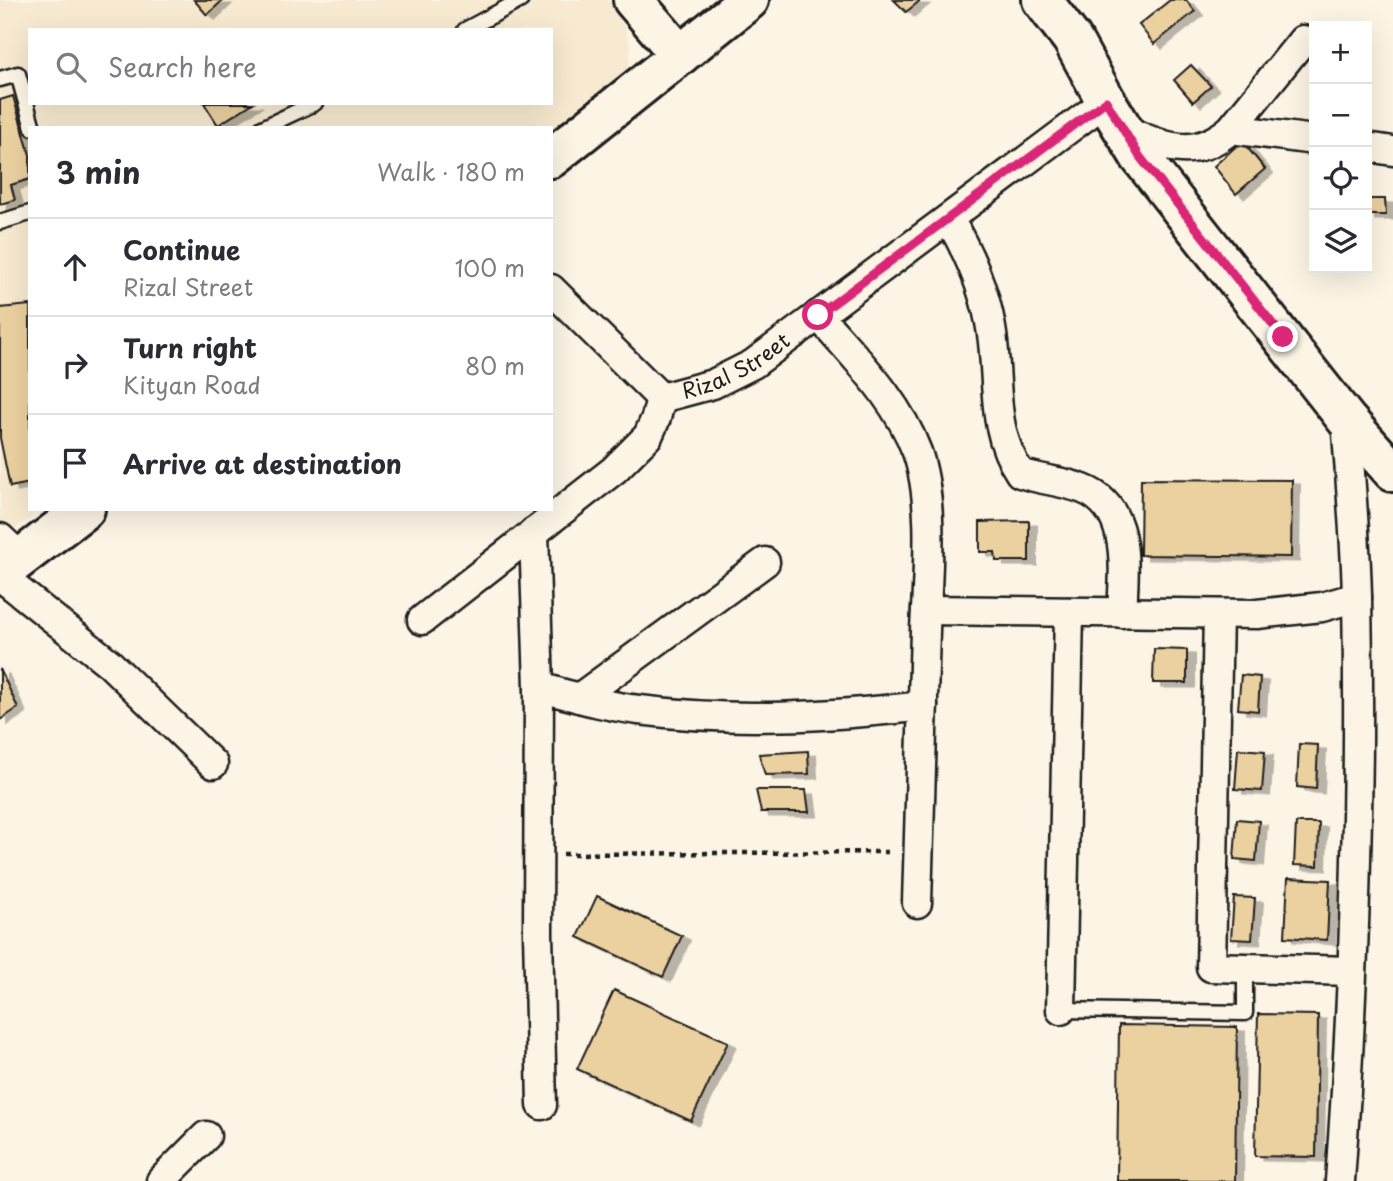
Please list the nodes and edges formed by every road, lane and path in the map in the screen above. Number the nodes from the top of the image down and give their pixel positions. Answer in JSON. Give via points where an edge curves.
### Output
{"nodes":[{"id":1,"x":521,"y":0,"type":"edge"},
{"id":2,"x":633,"y":0,"type":"edge"},
{"id":3,"x":749,"y":0,"type":"edge"},
{"id":4,"x":1042,"y":0,"type":"edge"},
{"id":5,"x":469,"y":28,"type":"edge"},
{"id":6,"x":1303,"y":40,"type":"dead end"},
{"id":7,"x":680,"y":55,"type":"junction"},
{"id":8,"x":0,"y":79,"type":"edge"},
{"id":9,"x":311,"y":105,"type":"edge"},
{"id":10,"x":1114,"y":115,"type":"junction"},
{"id":11,"x":32,"y":126,"type":"edge"},
{"id":12,"x":265,"y":126,"type":"edge"},
{"id":13,"x":1231,"y":129,"type":"junction"},
{"id":14,"x":1309,"y":139,"type":"edge"},
{"id":15,"x":1372,"y":148,"type":"edge"},
{"id":16,"x":1393,"y":151,"type":"edge"},
{"id":17,"x":553,"y":156,"type":"edge"},
{"id":18,"x":28,"y":215,"type":"edge"},
{"id":19,"x":949,"y":219,"type":"junction"},
{"id":20,"x":0,"y":222,"type":"edge"},
{"id":21,"x":553,"y":291,"type":"edge"},
{"id":22,"x":818,"y":315,"type":"junction"},
{"id":23,"x":661,"y":398,"type":"junction"},
{"id":24,"x":1346,"y":419,"type":"junction"},
{"id":25,"x":1393,"y":472,"type":"edge"},
{"id":26,"x":82,"y":511,"type":"edge"},
{"id":27,"x":534,"y":532,"type":"junction"},
{"id":28,"x":5,"y":561,"type":"edge"},
{"id":29,"x":765,"y":562,"type":"dead end"},
{"id":30,"x":1357,"y":597,"type":"junction"},
{"id":31,"x":926,"y":610,"type":"junction"},
{"id":32,"x":1069,"y":612,"type":"junction"},
{"id":33,"x":1122,"y":613,"type":"junction"},
{"id":34,"x":1218,"y":614,"type":"junction"},
{"id":35,"x":422,"y":620,"type":"dead end"},
{"id":36,"x":539,"y":687,"type":"junction"},
{"id":37,"x":579,"y":698,"type":"junction"},
{"id":38,"x":923,"y":706,"type":"junction"},
{"id":39,"x":213,"y":764,"type":"dead end"},
{"id":40,"x":919,"y":852,"type":"junction"},
{"id":41,"x":538,"y":854,"type":"junction"},
{"id":42,"x":917,"y":902,"type":"dead end"},
{"id":43,"x":1245,"y":968,"type":"junction"},
{"id":44,"x":1351,"y":971,"type":"junction"},
{"id":45,"x":1061,"y":1010,"type":"joint"},
{"id":46,"x":542,"y":1105,"type":"dead end"},
{"id":47,"x":206,"y":1136,"type":"dead end"},
{"id":48,"x":161,"y":1181,"type":"edge"},
{"id":49,"x":1340,"y":1181,"type":"edge"}],
"edges":[{"from":1,"to":5,"type":"lane"},
{"from":2,"to":7,"type":"street"},
{"from":3,"to":7,"type":"street"},
{"from":4,"to":10,"type":"street","via":[[1072,39]]},
{"from":6,"to":13,"type":"street"},
{"from":7,"to":17,"type":"street"},
{"from":8,"to":11,"type":"lane","via":[[18,74]]},
{"from":9,"to":12,"type":"lane"},
{"from":10,"to":13,"type":"street","via":[[1167,147],[1200,148]]},
{"from":10,"to":19,"type":"street","name":"Rizal Street","via":[[1046,144]]},
{"from":10,"to":24,"type":"street","via":[[1140,157]]},
{"from":13,"to":14,"type":"street"},
{"from":15,"to":16,"type":"street"},
{"from":18,"to":20,"type":"lane"},
{"from":19,"to":22,"type":"street","name":"Rizal Street"},
{"from":19,"to":33,"type":"street","via":[[986,302],[1000,432],[1009,456],[1020,473],[1082,488],[1102,500],[1115,519],[1122,543]]},
{"from":21,"to":23,"type":"street"},
{"from":22,"to":23,"type":"street","name":"Rizal Street","via":[[736,374]]},
{"from":22,"to":31,"type":"street","via":[[886,394],[917,452],[928,515]]},
{"from":23,"to":27,"type":"street","name":"Rizal Street","via":[[648,436],[614,470]]},
{"from":24,"to":25,"type":"street"},
{"from":24,"to":30,"type":"street"},
{"from":26,"to":28,"type":"street"},
{"from":27,"to":35,"type":"street","name":"Rizal Street"},
{"from":27,"to":36,"type":"street"},
{"from":28,"to":39,"type":"street"},
{"from":29,"to":37,"type":"street"},
{"from":30,"to":34,"type":"street","via":[[1290,612]]},
{"from":30,"to":44,"type":"street"},
{"from":31,"to":32,"type":"street"},
{"from":31,"to":38,"type":"street"},
{"from":32,"to":33,"type":"street"},
{"from":32,"to":45,"type":"street"},
{"from":33,"to":34,"type":"street"},
{"from":34,"to":43,"type":"street","via":[[1211,967]]},
{"from":36,"to":37,"type":"street"},
{"from":36,"to":41,"type":"street"},
{"from":37,"to":38,"type":"street","via":[[636,710],[702,716],[849,715]]},
{"from":38,"to":40,"type":"street"},
{"from":40,"to":41,"type":"path"},
{"from":40,"to":42,"type":"street"},
{"from":41,"to":46,"type":"street"},
{"from":43,"to":44,"type":"street"},
{"from":43,"to":45,"type":"lane","via":[[1245,1013]]},
{"from":44,"to":49,"type":"street"},
{"from":47,"to":48,"type":"street"}]}
